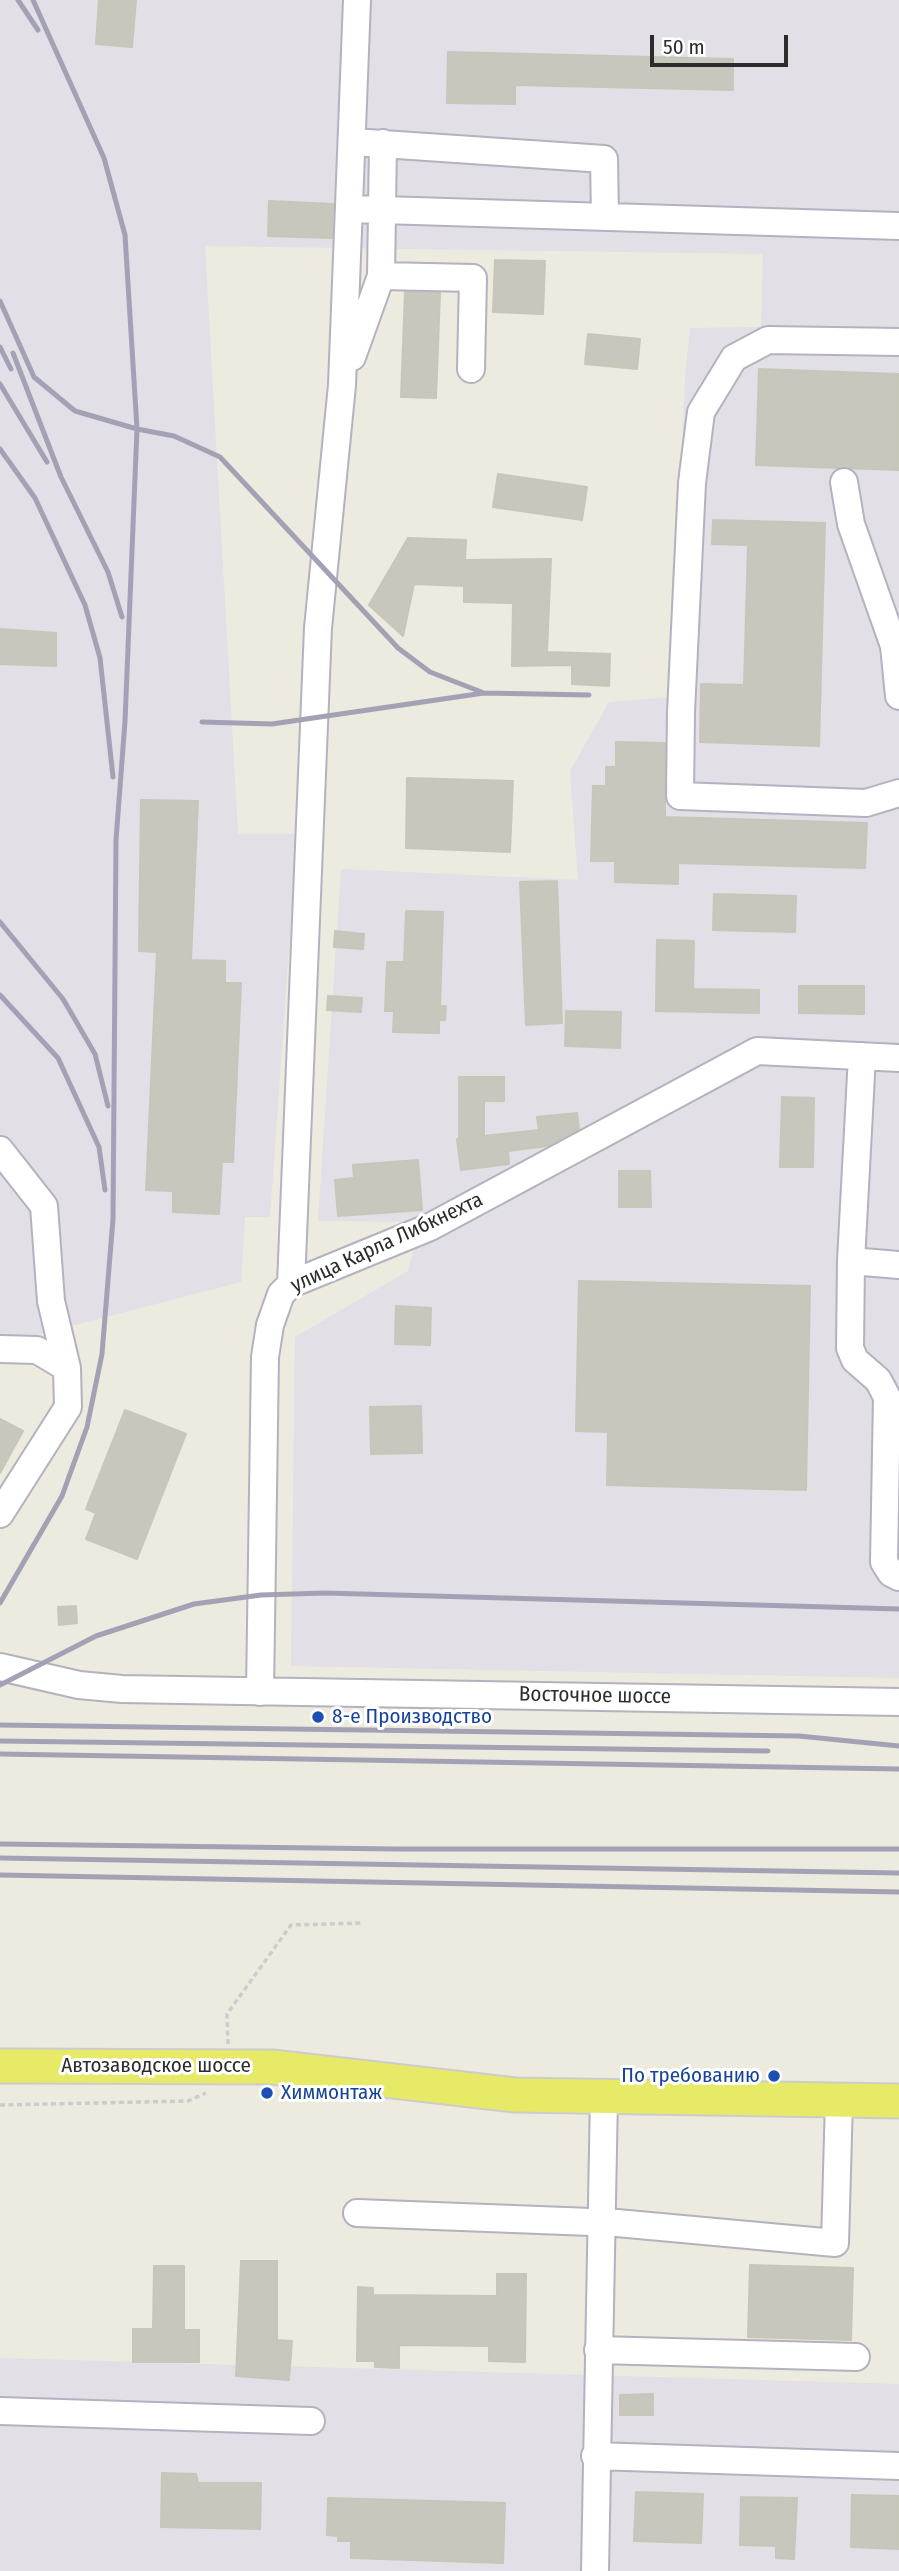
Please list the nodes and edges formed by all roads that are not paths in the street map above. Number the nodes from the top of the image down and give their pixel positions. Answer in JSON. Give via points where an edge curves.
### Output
{"nodes":[{"id":1,"x":357,"y":0,"type":"edge"},
{"id":2,"x":353,"y":142,"type":"junction"},
{"id":3,"x":383,"y":143,"type":"junction"},
{"id":4,"x":350,"y":209,"type":"junction"},
{"id":5,"x":382,"y":210,"type":"junction"},
{"id":6,"x":605,"y":217,"type":"junction"},
{"id":7,"x":899,"y":226,"type":"edge"},
{"id":8,"x":381,"y":276,"type":"junction"},
{"id":9,"x":899,"y":342,"type":"edge"},
{"id":10,"x":471,"y":369,"type":"dead end"},
{"id":11,"x":342,"y":385,"type":"junction"},
{"id":12,"x":844,"y":482,"type":"dead end"},
{"id":13,"x":899,"y":696,"type":"edge"},
{"id":14,"x":899,"y":793,"type":"edge"},
{"id":15,"x":862,"y":1056,"type":"junction"},
{"id":16,"x":899,"y":1058,"type":"edge"},
{"id":17,"x":0,"y":1150,"type":"edge"},
{"id":18,"x":851,"y":1261,"type":"junction"},
{"id":19,"x":899,"y":1265,"type":"edge"},
{"id":20,"x":291,"y":1284,"type":"junction"},
{"id":21,"x":0,"y":1349,"type":"edge"},
{"id":22,"x":67,"y":1368,"type":"junction"},
{"id":23,"x":889,"y":1380,"type":"edge"},
{"id":24,"x":0,"y":1514,"type":"edge"},
{"id":25,"x":899,"y":1577,"type":"edge"},
{"id":26,"x":0,"y":1667,"type":"edge"},
{"id":27,"x":260,"y":1692,"type":"junction"},
{"id":28,"x":899,"y":1702,"type":"edge"},
{"id":29,"x":0,"y":2066,"type":"edge"},
{"id":30,"x":604,"y":2096,"type":"junction"},
{"id":31,"x":839,"y":2100,"type":"junction"},
{"id":32,"x":899,"y":2101,"type":"edge"},
{"id":33,"x":357,"y":2213,"type":"dead end"},
{"id":34,"x":601,"y":2222,"type":"junction"},
{"id":35,"x":598,"y":2350,"type":"junction"},
{"id":36,"x":856,"y":2357,"type":"dead end"},
{"id":37,"x":0,"y":2411,"type":"edge"},
{"id":38,"x":311,"y":2421,"type":"dead end"},
{"id":39,"x":595,"y":2456,"type":"junction"},
{"id":40,"x":899,"y":2466,"type":"edge"},
{"id":41,"x":595,"y":2571,"type":"edge"}],
"edges":[{"from":1,"to":2,"type":"street"},
{"from":2,"to":3,"type":"street"},
{"from":2,"to":4,"type":"street"},
{"from":3,"to":5,"type":"street"},
{"from":3,"to":6,"type":"street","via":[[604,159]]},
{"from":4,"to":5,"type":"street"},
{"from":4,"to":11,"type":"street"},
{"from":5,"to":6,"type":"street"},
{"from":5,"to":8,"type":"street"},
{"from":6,"to":7,"type":"street"},
{"from":8,"to":10,"type":"street","via":[[473,278]]},
{"from":8,"to":11,"type":"street"},
{"from":9,"to":14,"type":"street","via":[[768,340],[734,358],[701,412],[692,483],[680,796],[866,803]]},
{"from":11,"to":20,"type":"street","via":[[318,628]]},
{"from":12,"to":13,"type":"street","via":[[851,524],[894,646]]},
{"from":15,"to":16,"type":"street","name":"улица Карла Либкнехта"},
{"from":15,"to":18,"type":"street"},
{"from":15,"to":20,"type":"street","name":"улица Карла Либкнехта","via":[[757,1051],[430,1227]]},
{"from":17,"to":22,"type":"street","via":[[44,1206],[51,1301]]},
{"from":18,"to":19,"type":"street"},
{"from":18,"to":23,"type":"street","via":[[850,1348],[855,1360]]},
{"from":20,"to":27,"type":"street","name":"улица Карла Либкнехта","via":[[275,1307],[265,1357]]},
{"from":21,"to":22,"type":"street","via":[[37,1350]]},
{"from":22,"to":24,"type":"street","via":[[68,1407]]},
{"from":23,"to":25,"type":"street","via":[[884,1562]]},
{"from":26,"to":27,"type":"street","name":"Восточное шоссе","via":[[79,1685]]},
{"from":27,"to":28,"type":"street","name":"Восточное шоссе"},
{"from":29,"to":30,"type":"main road","name":"Автозаводское шоссе","via":[[272,2067],[515,2095]]},
{"from":30,"to":31,"type":"main road","name":"Автозаводское шоссе"},
{"from":30,"to":34,"type":"street"},
{"from":31,"to":32,"type":"main road","name":"Автозаводское шоссе"},
{"from":31,"to":34,"type":"street","via":[[835,2243]]},
{"from":33,"to":34,"type":"street"},
{"from":34,"to":35,"type":"street"},
{"from":35,"to":36,"type":"street"},
{"from":35,"to":39,"type":"street"},
{"from":37,"to":38,"type":"street"},
{"from":39,"to":40,"type":"street"},
{"from":39,"to":41,"type":"street"}]}
